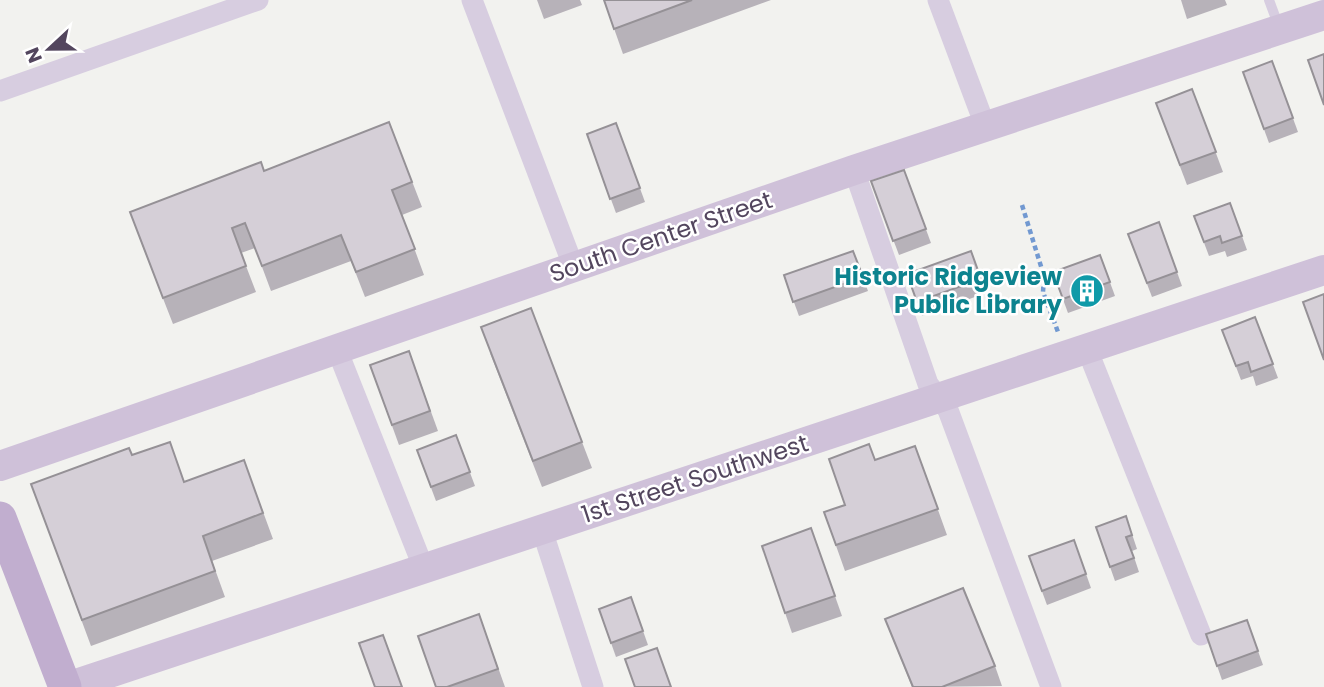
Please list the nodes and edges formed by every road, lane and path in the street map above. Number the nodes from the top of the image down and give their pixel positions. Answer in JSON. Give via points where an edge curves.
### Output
{"nodes":[{"id":1,"x":258,"y":0,"type":"edge"},
{"id":2,"x":472,"y":0,"type":"edge"},
{"id":3,"x":938,"y":0,"type":"edge"},
{"id":4,"x":1269,"y":0,"type":"edge"},
{"id":5,"x":1324,"y":15,"type":"edge"},
{"id":6,"x":1280,"y":29,"type":"junction"},
{"id":7,"x":0,"y":91,"type":"edge"},
{"id":8,"x":986,"y":128,"type":"junction"},
{"id":9,"x":854,"y":170,"type":"junction"},
{"id":10,"x":1022,"y":205,"type":"dead end"},
{"id":11,"x":574,"y":268,"type":"junction"},
{"id":12,"x":1324,"y":270,"type":"edge"},
{"id":13,"x":337,"y":347,"type":"junction"},
{"id":14,"x":1077,"y":353,"type":"junction"},
{"id":15,"x":938,"y":398,"type":"junction"},
{"id":16,"x":0,"y":466,"type":"edge"},
{"id":17,"x":0,"y":518,"type":"edge"},
{"id":18,"x":542,"y":530,"type":"junction"},
{"id":19,"x":424,"y":569,"type":"junction"},
{"id":20,"x":1201,"y":635,"type":"dead end"},
{"id":21,"x":66,"y":687,"type":"edge"},
{"id":22,"x":593,"y":687,"type":"edge"},
{"id":23,"x":1051,"y":687,"type":"edge"}],
"edges":[{"from":1,"to":7,"type":"street"},
{"from":2,"to":11,"type":"street"},
{"from":3,"to":8,"type":"street"},
{"from":4,"to":6,"type":"lane"},
{"from":5,"to":6,"type":"street","name":"South Center Street"},
{"from":6,"to":8,"type":"street","name":"South Center Street"},
{"from":8,"to":9,"type":"street","name":"South Center Street"},
{"from":9,"to":11,"type":"street","name":"South Center Street"},
{"from":9,"to":15,"type":"street","via":[[928,384]]},
{"from":10,"to":14,"type":"path","via":[[1044,276],[1043,292]]},
{"from":11,"to":13,"type":"street","name":"South Center Street"},
{"from":12,"to":14,"type":"street","name":"1st Street Southwest"},
{"from":13,"to":16,"type":"street","name":"South Center Street"},
{"from":13,"to":19,"type":"street"},
{"from":14,"to":15,"type":"street","name":"1st Street Southwest"},
{"from":14,"to":20,"type":"street"},
{"from":15,"to":18,"type":"street","name":"1st Street Southwest"},
{"from":15,"to":23,"type":"street","via":[[948,410]]},
{"from":17,"to":21,"type":"main road"},
{"from":18,"to":19,"type":"street","name":"1st Street Southwest"},
{"from":18,"to":22,"type":"street"},
{"from":19,"to":21,"type":"street","name":"1st Street Southwest"}]}
